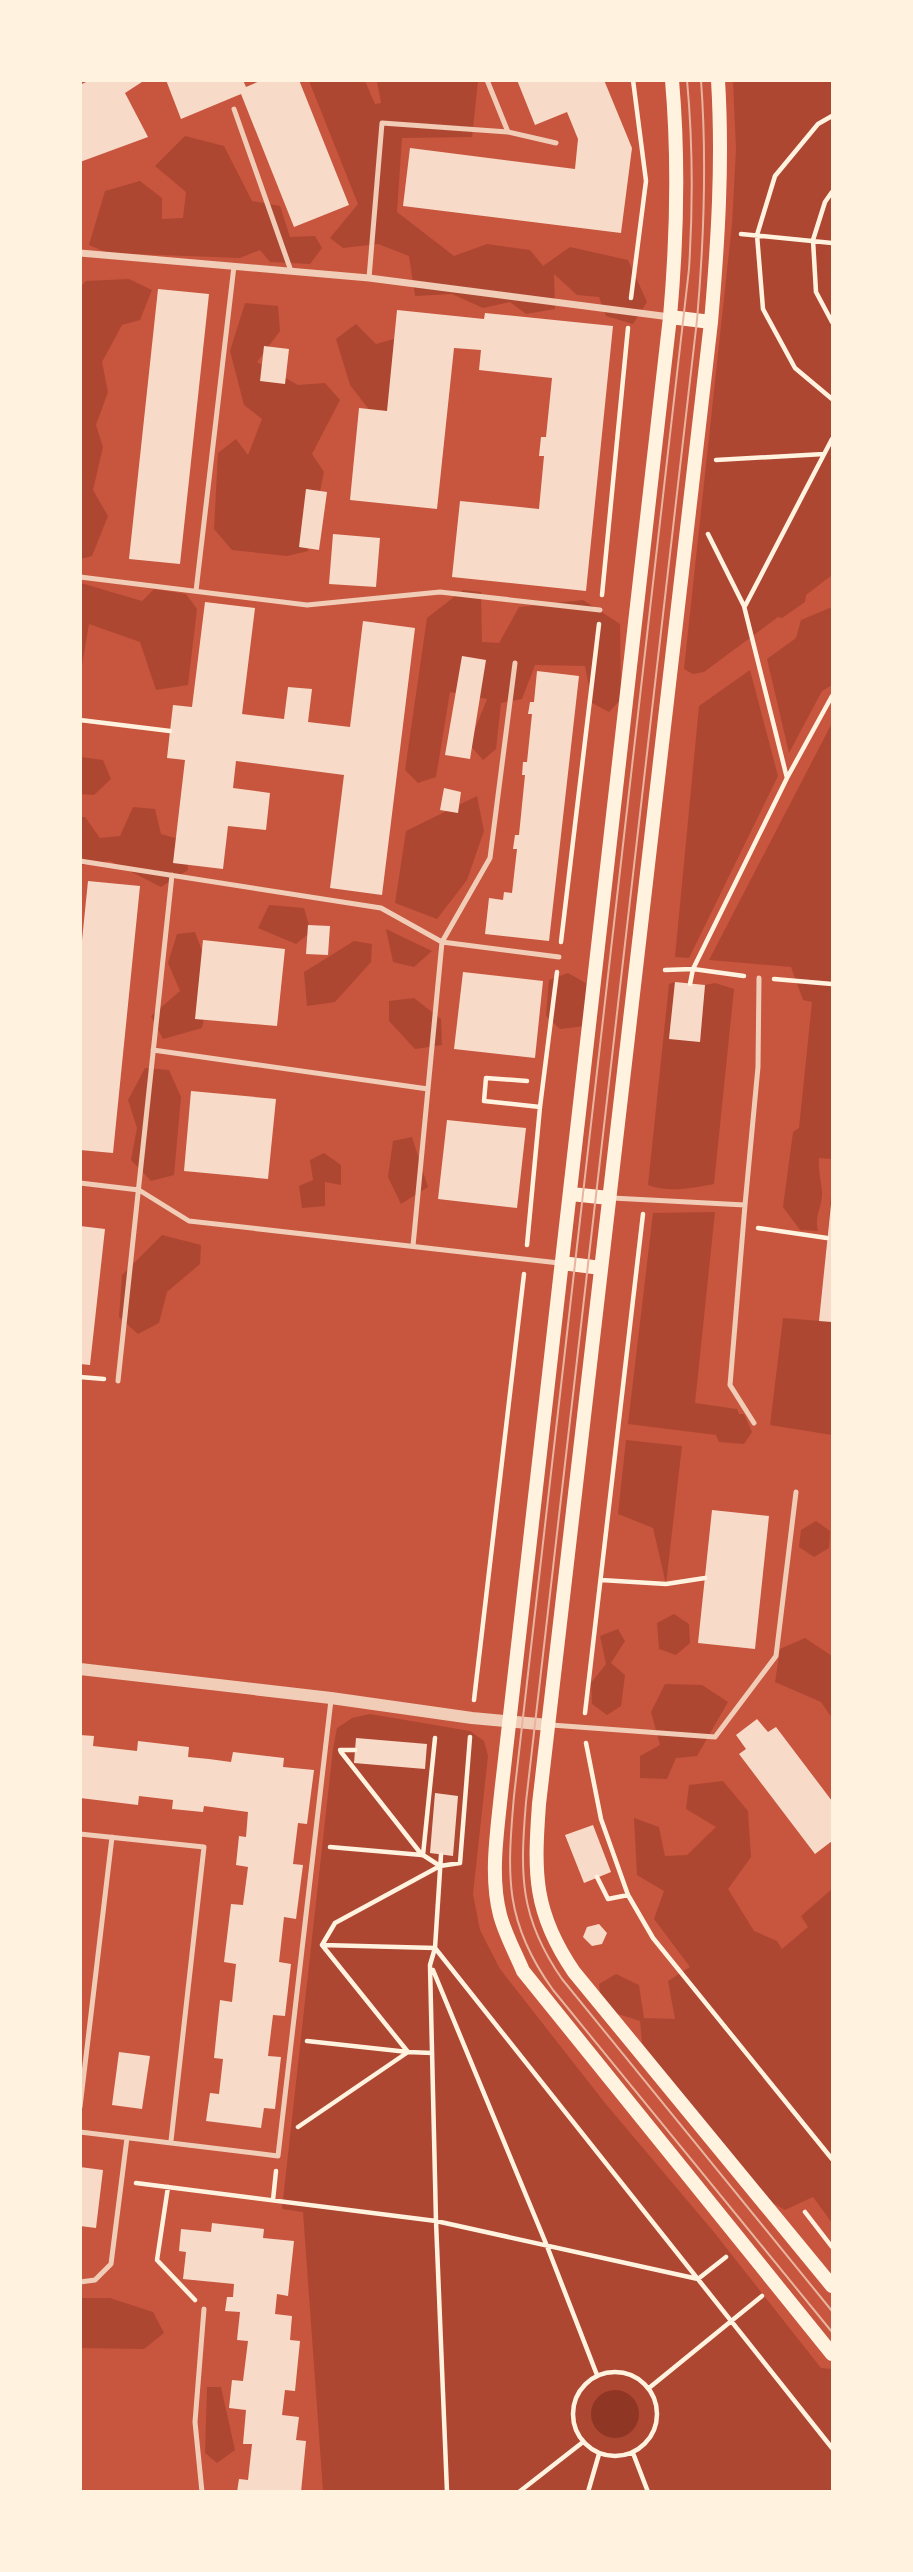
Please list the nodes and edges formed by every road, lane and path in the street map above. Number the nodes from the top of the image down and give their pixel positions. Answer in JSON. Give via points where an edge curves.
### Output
{"nodes":[{"id":1,"x":487,"y":80,"type":"edge"},
{"id":2,"x":633,"y":80,"type":"edge"},
{"id":3,"x":672,"y":80,"type":"edge"},
{"id":4,"x":718,"y":80,"type":"edge"},
{"id":5,"x":234,"y":109,"type":"dead end"},
{"id":6,"x":832,"y":116,"type":"edge"},
{"id":7,"x":508,"y":132,"type":"junction"},
{"id":8,"x":556,"y":143,"type":"dead end"},
{"id":9,"x":832,"y":192,"type":"edge"},
{"id":10,"x":741,"y":234,"type":"dead end"},
{"id":11,"x":757,"y":235,"type":"junction"},
{"id":12,"x":813,"y":240,"type":"junction"},
{"id":13,"x":832,"y":243,"type":"edge"},
{"id":14,"x":80,"y":253,"type":"edge"},
{"id":15,"x":234,"y":266,"type":"junction"},
{"id":16,"x":291,"y":271,"type":"junction"},
{"id":17,"x":369,"y":278,"type":"junction"},
{"id":18,"x":630,"y":311,"type":"junction"},
{"id":19,"x":670,"y":317,"type":"junction"},
{"id":20,"x":711,"y":322,"type":"junction"},
{"id":21,"x":832,"y":322,"type":"edge"},
{"id":22,"x":832,"y":399,"type":"edge"},
{"id":23,"x":832,"y":439,"type":"edge"},
{"id":24,"x":825,"y":454,"type":"junction"},
{"id":25,"x":716,"y":460,"type":"dead end"},
{"id":26,"x":708,"y":534,"type":"dead end"},
{"id":27,"x":80,"y":577,"type":"edge"},
{"id":28,"x":196,"y":591,"type":"junction"},
{"id":29,"x":744,"y":606,"type":"junction"},
{"id":30,"x":600,"y":610,"type":"junction"},
{"id":31,"x":515,"y":663,"type":"dead end"},
{"id":32,"x":832,"y":696,"type":"edge"},
{"id":33,"x":80,"y":720,"type":"edge"},
{"id":34,"x":170,"y":731,"type":"dead end"},
{"id":35,"x":787,"y":778,"type":"junction"},
{"id":36,"x":80,"y":862,"type":"edge"},
{"id":37,"x":172,"y":875,"type":"junction"},
{"id":38,"x":442,"y":942,"type":"junction"},
{"id":39,"x":559,"y":957,"type":"junction"},
{"id":40,"x":759,"y":978,"type":"dead end"},
{"id":41,"x":690,"y":984,"type":"dead end"},
{"id":42,"x":153,"y":1050,"type":"junction"},
{"id":43,"x":527,"y":1081,"type":"dead end"},
{"id":44,"x":428,"y":1089,"type":"junction"},
{"id":45,"x":540,"y":1107,"type":"junction"},
{"id":46,"x":80,"y":1183,"type":"edge"},
{"id":47,"x":139,"y":1190,"type":"junction"},
{"id":48,"x":571,"y":1194,"type":"junction"},
{"id":49,"x":609,"y":1198,"type":"junction"},
{"id":50,"x":642,"y":1200,"type":"junction"},
{"id":51,"x":745,"y":1205,"type":"junction"},
{"id":52,"x":744,"y":1226,"type":"junction"},
{"id":53,"x":827,"y":1238,"type":"dead end"},
{"id":54,"x":413,"y":1246,"type":"junction"},
{"id":55,"x":526,"y":1259,"type":"junction"},
{"id":56,"x":562,"y":1264,"type":"junction"},
{"id":57,"x":601,"y":1268,"type":"junction"},
{"id":58,"x":80,"y":1377,"type":"edge"},
{"id":59,"x":118,"y":1381,"type":"joint"},
{"id":60,"x":754,"y":1423,"type":"dead end"},
{"id":61,"x":796,"y":1492,"type":"dead end"},
{"id":62,"x":705,"y":1578,"type":"dead end"},
{"id":63,"x":601,"y":1580,"type":"junction"},
{"id":64,"x":80,"y":1669,"type":"edge"},
{"id":65,"x":331,"y":1698,"type":"junction"},
{"id":66,"x":472,"y":1718,"type":"junction"},
{"id":67,"x":510,"y":1721,"type":"junction"},
{"id":68,"x":549,"y":1725,"type":"junction"},
{"id":69,"x":583,"y":1728,"type":"junction"},
{"id":70,"x":435,"y":1738,"type":"dead end"},
{"id":71,"x":339,"y":1750,"type":"dead end"},
{"id":72,"x":80,"y":1833,"type":"edge"},
{"id":73,"x":112,"y":1837,"type":"junction"},
{"id":74,"x":314,"y":1846,"type":"junction"},
{"id":75,"x":441,"y":1855,"type":"dead end"},
{"id":76,"x":423,"y":1856,"type":"junction"},
{"id":77,"x":440,"y":1866,"type":"junction"},
{"id":78,"x":597,"y":1877,"type":"dead end"},
{"id":79,"x":628,"y":1895,"type":"junction"},
{"id":80,"x":302,"y":1944,"type":"junction"},
{"id":81,"x":322,"y":1945,"type":"junction"},
{"id":82,"x":435,"y":1948,"type":"junction"},
{"id":83,"x":430,"y":1965,"type":"junction"},
{"id":84,"x":291,"y":2039,"type":"junction"},
{"id":85,"x":408,"y":2052,"type":"junction"},
{"id":86,"x":432,"y":2053,"type":"junction"},
{"id":87,"x":80,"y":2107,"type":"edge"},
{"id":88,"x":80,"y":2132,"type":"edge"},
{"id":89,"x":127,"y":2138,"type":"junction"},
{"id":90,"x":279,"y":2139,"type":"junction"},
{"id":91,"x":171,"y":2141,"type":"junction"},
{"id":92,"x":278,"y":2156,"type":"junction"},
{"id":93,"x":832,"y":2159,"type":"edge"},
{"id":94,"x":121,"y":2181,"type":"junction"},
{"id":95,"x":168,"y":2187,"type":"junction"},
{"id":96,"x":273,"y":2200,"type":"junction"},
{"id":97,"x":805,"y":2212,"type":"dead end"},
{"id":98,"x":436,"y":2221,"type":"junction"},
{"id":99,"x":547,"y":2246,"type":"junction"},
{"id":100,"x":832,"y":2247,"type":"edge"},
{"id":101,"x":726,"y":2257,"type":"dead end"},
{"id":102,"x":698,"y":2278,"type":"junction"},
{"id":103,"x":80,"y":2281,"type":"edge"},
{"id":104,"x":832,"y":2286,"type":"edge"},
{"id":105,"x":763,"y":2295,"type":"dead end"},
{"id":106,"x":204,"y":2309,"type":"joint"},
{"id":107,"x":733,"y":2321,"type":"junction"},
{"id":108,"x":832,"y":2354,"type":"edge"},
{"id":109,"x":597,"y":2375,"type":"junction"},
{"id":110,"x":649,"y":2388,"type":"junction"},
{"id":111,"x":583,"y":2442,"type":"junction"},
{"id":112,"x":832,"y":2448,"type":"edge"},
{"id":113,"x":633,"y":2453,"type":"junction"},
{"id":114,"x":599,"y":2454,"type":"junction"},
{"id":115,"x":202,"y":2491,"type":"edge"},
{"id":116,"x":447,"y":2491,"type":"edge"},
{"id":117,"x":519,"y":2491,"type":"edge"},
{"id":118,"x":588,"y":2491,"type":"edge"},
{"id":119,"x":648,"y":2491,"type":"edge"}],
"edges":[{"from":1,"to":7,"type":"lane"},
{"from":2,"to":18,"type":"path","via":[[646,181]]},
{"from":3,"to":19,"type":"main road","via":[[677,213]]},
{"from":4,"to":20,"type":"main road","via":[[720,175]]},
{"from":5,"to":16,"type":"lane"},
{"from":6,"to":11,"type":"path","via":[[818,124],[775,176]]},
{"from":7,"to":8,"type":"lane"},
{"from":7,"to":17,"type":"lane","via":[[382,123]]},
{"from":9,"to":12,"type":"path"},
{"from":10,"to":11,"type":"path"},
{"from":11,"to":12,"type":"path"},
{"from":11,"to":22,"type":"path","via":[[763,309],[795,368]]},
{"from":12,"to":13,"type":"path"},
{"from":12,"to":21,"type":"path","via":[[816,292]]},
{"from":14,"to":15,"type":"street"},
{"from":15,"to":16,"type":"street"},
{"from":15,"to":28,"type":"lane"},
{"from":16,"to":17,"type":"street"},
{"from":17,"to":18,"type":"street"},
{"from":18,"to":19,"type":"street"},
{"from":18,"to":30,"type":"path"},
{"from":19,"to":20,"type":"main road"},
{"from":19,"to":48,"type":"main road"},
{"from":20,"to":49,"type":"main road"},
{"from":23,"to":24,"type":"path"},
{"from":24,"to":25,"type":"path"},
{"from":24,"to":29,"type":"path"},
{"from":26,"to":29,"type":"path"},
{"from":27,"to":28,"type":"lane"},
{"from":28,"to":30,"type":"lane","via":[[307,606],[440,592]]},
{"from":29,"to":35,"type":"path"},
{"from":30,"to":39,"type":"path"},
{"from":31,"to":38,"type":"lane","via":[[491,858]]},
{"from":32,"to":35,"type":"path"},
{"from":33,"to":34,"type":"path"},
{"from":35,"to":41,"type":"path","via":[[693,969]]},
{"from":36,"to":37,"type":"lane"},
{"from":37,"to":38,"type":"lane","via":[[381,908]]},
{"from":37,"to":42,"type":"lane"},
{"from":38,"to":39,"type":"lane"},
{"from":38,"to":44,"type":"lane"},
{"from":39,"to":45,"type":"path"},
{"from":40,"to":51,"type":"lane","via":[[758,1068]]},
{"from":42,"to":44,"type":"lane"},
{"from":42,"to":47,"type":"lane"},
{"from":43,"to":45,"type":"path","via":[[486,1078],[484,1101]]},
{"from":44,"to":54,"type":"lane"},
{"from":45,"to":55,"type":"path"},
{"from":46,"to":47,"type":"lane"},
{"from":47,"to":54,"type":"lane","via":[[189,1221]]},
{"from":47,"to":59,"type":"lane"},
{"from":48,"to":49,"type":"main road"},
{"from":48,"to":56,"type":"main road"},
{"from":49,"to":50,"type":"lane"},
{"from":49,"to":57,"type":"main road"},
{"from":50,"to":51,"type":"lane"},
{"from":50,"to":63,"type":"path"},
{"from":51,"to":52,"type":"lane"},
{"from":52,"to":53,"type":"path"},
{"from":52,"to":60,"type":"lane","via":[[730,1385]]},
{"from":54,"to":55,"type":"lane"},
{"from":55,"to":56,"type":"lane"},
{"from":55,"to":66,"type":"path"},
{"from":56,"to":57,"type":"main road"},
{"from":56,"to":67,"type":"main road"},
{"from":57,"to":68,"type":"main road"},
{"from":58,"to":59,"type":"path"},
{"from":61,"to":69,"type":"lane","via":[[776,1656],[715,1737]]},
{"from":62,"to":63,"type":"path","via":[[666,1584]]},
{"from":63,"to":69,"type":"path"},
{"from":64,"to":65,"type":"street"},
{"from":65,"to":66,"type":"street"},
{"from":65,"to":74,"type":"lane"},
{"from":66,"to":67,"type":"street"},
{"from":66,"to":77,"type":"path","via":[[460,1863]]},
{"from":67,"to":68,"type":"street"},
{"from":67,"to":108,"type":"main road","via":[[495,1854],[496,1889],[500,1914],[523,1971]]},
{"from":68,"to":69,"type":"lane"},
{"from":68,"to":104,"type":"main road","via":[[536,1874],[540,1904],[558,1949]]},
{"from":69,"to":79,"type":"path","via":[[601,1819]]},
{"from":70,"to":76,"type":"path"},
{"from":71,"to":76,"type":"path"},
{"from":72,"to":73,"type":"lane"},
{"from":73,"to":87,"type":"lane"},
{"from":73,"to":91,"type":"lane","via":[[204,1847]]},
{"from":74,"to":76,"type":"path"},
{"from":74,"to":80,"type":"lane"},
{"from":75,"to":77,"type":"path"},
{"from":76,"to":77,"type":"path"},
{"from":77,"to":81,"type":"path","via":[[335,1923]]},
{"from":77,"to":82,"type":"path"},
{"from":78,"to":79,"type":"path","via":[[608,1899]]},
{"from":79,"to":93,"type":"path","via":[[653,1938]]},
{"from":80,"to":81,"type":"path"},
{"from":80,"to":84,"type":"lane"},
{"from":81,"to":82,"type":"path"},
{"from":81,"to":85,"type":"path"},
{"from":82,"to":83,"type":"path"},
{"from":82,"to":102,"type":"path"},
{"from":83,"to":86,"type":"path"},
{"from":83,"to":99,"type":"path"},
{"from":84,"to":85,"type":"path"},
{"from":84,"to":90,"type":"lane"},
{"from":85,"to":86,"type":"path"},
{"from":85,"to":90,"type":"path"},
{"from":86,"to":98,"type":"path"},
{"from":88,"to":89,"type":"lane"},
{"from":89,"to":91,"type":"lane"},
{"from":89,"to":94,"type":"lane"},
{"from":90,"to":92,"type":"lane"},
{"from":91,"to":92,"type":"lane"},
{"from":92,"to":96,"type":"path"},
{"from":94,"to":95,"type":"path"},
{"from":94,"to":103,"type":"lane","via":[[111,2264],[95,2280]]},
{"from":95,"to":96,"type":"path"},
{"from":95,"to":106,"type":"path","via":[[157,2260]]},
{"from":96,"to":98,"type":"path"},
{"from":97,"to":100,"type":"path"},
{"from":98,"to":99,"type":"path"},
{"from":98,"to":116,"type":"path"},
{"from":99,"to":102,"type":"path"},
{"from":99,"to":109,"type":"path"},
{"from":101,"to":102,"type":"path"},
{"from":102,"to":107,"type":"path"},
{"from":105,"to":107,"type":"path"},
{"from":106,"to":115,"type":"lane","via":[[195,2422]]},
{"from":107,"to":110,"type":"path"},
{"from":107,"to":112,"type":"path"},
{"from":109,"to":110,"type":"path","via":[[626,2373]]},
{"from":109,"to":111,"type":"path","via":[[585,2383],[572,2409],[573,2424]]},
{"from":110,"to":113,"type":"path","via":[[656,2402],[654,2431]]},
{"from":111,"to":114,"type":"path"},
{"from":111,"to":117,"type":"path"},
{"from":113,"to":114,"type":"path","via":[[619,2457]]},
{"from":113,"to":119,"type":"path"},
{"from":114,"to":118,"type":"path"}]}
